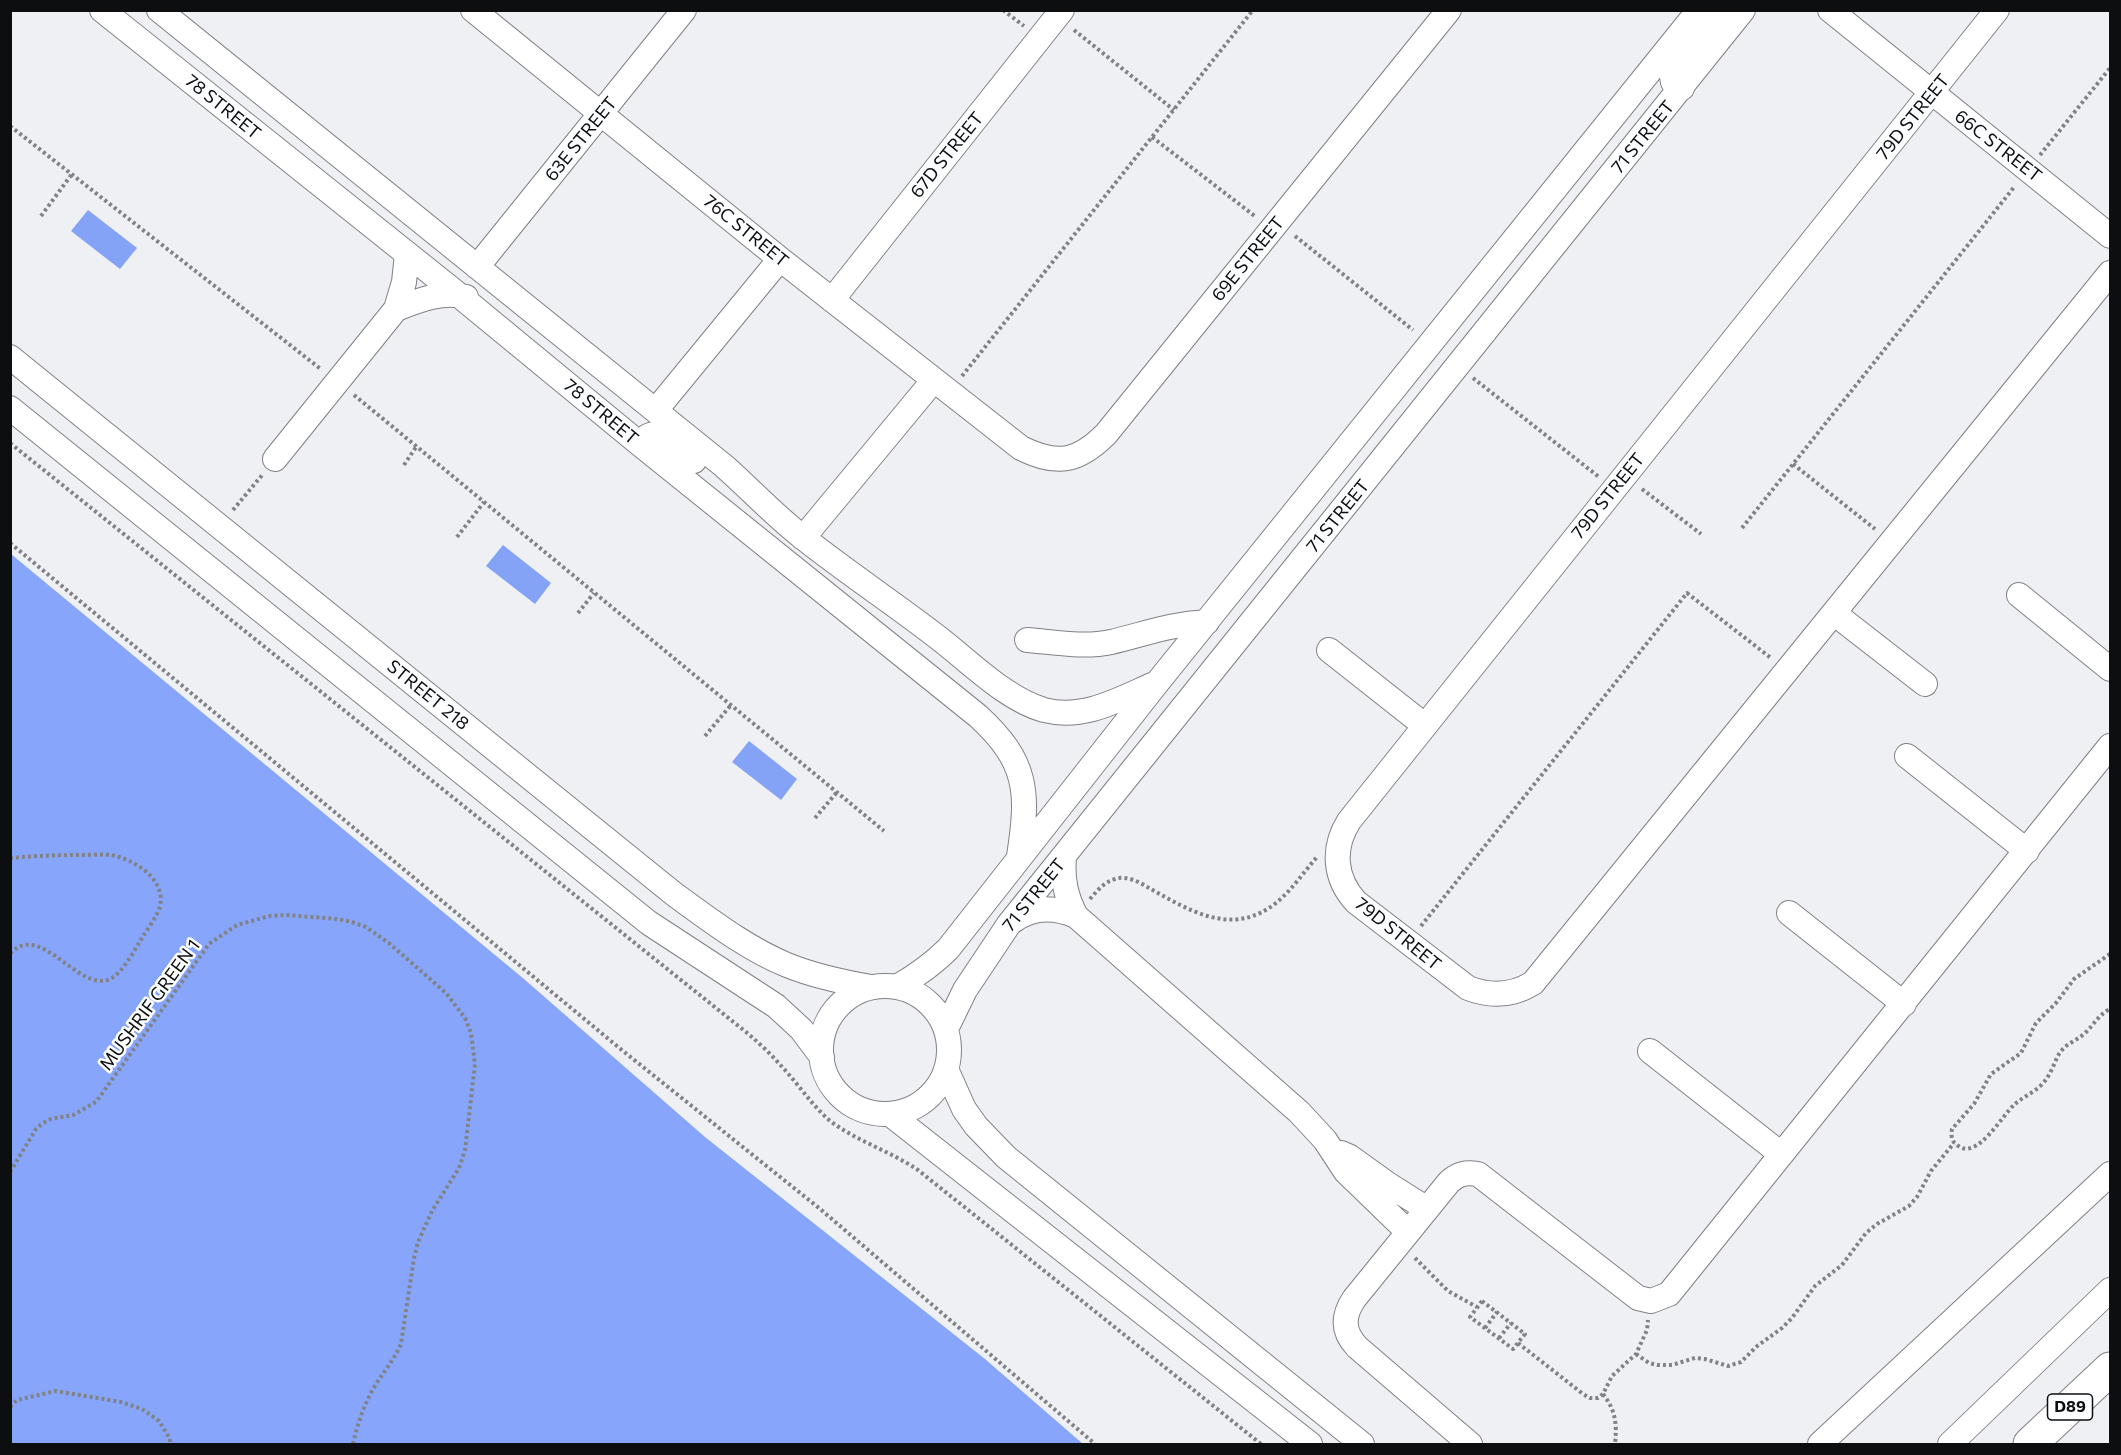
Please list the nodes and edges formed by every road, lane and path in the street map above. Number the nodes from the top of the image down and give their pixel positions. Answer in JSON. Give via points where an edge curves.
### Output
{"nodes":[{"id":1,"x":102,"y":10,"type":"edge"},
{"id":2,"x":159,"y":10,"type":"edge"},
{"id":3,"x":473,"y":10,"type":"edge"},
{"id":4,"x":684,"y":10,"type":"edge"},
{"id":5,"x":1253,"y":10,"type":"edge"},
{"id":6,"x":1449,"y":10,"type":"edge"},
{"id":7,"x":1699,"y":10,"type":"edge"},
{"id":8,"x":1718,"y":10,"type":"edge"},
{"id":9,"x":1743,"y":10,"type":"edge"},
{"id":10,"x":1830,"y":10,"type":"edge"},
{"id":11,"x":1997,"y":10,"type":"edge"},
{"id":12,"x":1060,"y":14,"type":"edge"},
{"id":13,"x":2110,"y":68,"type":"edge"},
{"id":14,"x":1682,"y":88,"type":"junction"},
{"id":15,"x":1932,"y":94,"type":"junction"},
{"id":16,"x":1174,"y":110,"type":"junction"},
{"id":17,"x":601,"y":114,"type":"junction"},
{"id":18,"x":10,"y":126,"type":"edge"},
{"id":19,"x":1152,"y":137,"type":"junction"},
{"id":20,"x":2028,"y":170,"type":"junction"},
{"id":21,"x":72,"y":174,"type":"junction"},
{"id":22,"x":41,"y":216,"type":"dead end"},
{"id":23,"x":1275,"y":226,"type":"junction"},
{"id":24,"x":2110,"y":236,"type":"edge"},
{"id":25,"x":407,"y":254,"type":"junction"},
{"id":26,"x":780,"y":259,"type":"junction"},
{"id":27,"x":477,"y":267,"type":"junction"},
{"id":28,"x":2110,"y":273,"type":"edge"},
{"id":29,"x":460,"y":296,"type":"junction"},
{"id":30,"x":832,"y":300,"type":"junction"},
{"id":31,"x":396,"y":309,"type":"junction"},
{"id":32,"x":562,"y":334,"type":"junction"},
{"id":33,"x":1430,"y":343,"type":"junction"},
{"id":34,"x":10,"y":357,"type":"edge"},
{"id":35,"x":1458,"y":366,"type":"junction"},
{"id":36,"x":337,"y":382,"type":"junction"},
{"id":37,"x":941,"y":387,"type":"junction"},
{"id":38,"x":10,"y":408,"type":"edge"},
{"id":39,"x":656,"y":410,"type":"junction"},
{"id":40,"x":10,"y":443,"type":"edge"},
{"id":41,"x":641,"y":445,"type":"junction"},
{"id":42,"x":416,"y":447,"type":"junction"},
{"id":43,"x":1021,"y":448,"type":"joint"},
{"id":44,"x":275,"y":459,"type":"joint"},
{"id":45,"x":1793,"y":464,"type":"junction"},
{"id":46,"x":404,"y":465,"type":"dead end"},
{"id":47,"x":740,"y":480,"type":"junction"},
{"id":48,"x":1619,"y":482,"type":"junction"},
{"id":49,"x":484,"y":502,"type":"junction"},
{"id":50,"x":220,"y":527,"type":"junction"},
{"id":51,"x":1742,"y":528,"type":"dead end"},
{"id":52,"x":1701,"y":534,"type":"dead end"},
{"id":53,"x":457,"y":537,"type":"dead end"},
{"id":54,"x":802,"y":538,"type":"junction"},
{"id":55,"x":10,"y":543,"type":"edge"},
{"id":56,"x":1892,"y":543,"type":"junction"},
{"id":57,"x":594,"y":593,"type":"junction"},
{"id":58,"x":2019,"y":595,"type":"dead end"},
{"id":59,"x":578,"y":613,"type":"dead end"},
{"id":60,"x":1834,"y":614,"type":"junction"},
{"id":61,"x":1207,"y":622,"type":"junction"},
{"id":62,"x":1026,"y":640,"type":"dead end"},
{"id":63,"x":1329,"y":650,"type":"dead end"},
{"id":64,"x":2110,"y":669,"type":"edge"},
{"id":65,"x":1788,"y":671,"type":"junction"},
{"id":66,"x":1157,"y":683,"type":"junction"},
{"id":67,"x":1925,"y":684,"type":"dead end"},
{"id":68,"x":731,"y":705,"type":"junction"},
{"id":69,"x":1424,"y":725,"type":"junction"},
{"id":70,"x":705,"y":736,"type":"dead end"},
{"id":71,"x":2110,"y":746,"type":"edge"},
{"id":72,"x":1907,"y":756,"type":"dead end"},
{"id":73,"x":837,"y":792,"type":"junction"},
{"id":74,"x":815,"y":818,"type":"dead end"},
{"id":75,"x":884,"y":831,"type":"dead end"},
{"id":76,"x":2027,"y":851,"type":"junction"},
{"id":77,"x":1321,"y":853,"type":"dead end"},
{"id":78,"x":1019,"y":856,"type":"junction"},
{"id":79,"x":1064,"y":857,"type":"junction"},
{"id":80,"x":10,"y":858,"type":"edge"},
{"id":81,"x":1790,"y":913,"type":"dead end"},
{"id":82,"x":1076,"y":916,"type":"junction"},
{"id":83,"x":1009,"y":924,"type":"junction"},
{"id":84,"x":1408,"y":942,"type":"junction"},
{"id":85,"x":10,"y":954,"type":"edge"},
{"id":86,"x":2110,"y":954,"type":"edge"},
{"id":87,"x":871,"y":987,"type":"junction"},
{"id":88,"x":897,"y":987,"type":"junction"},
{"id":89,"x":1904,"y":1004,"type":"junction"},
{"id":90,"x":2110,"y":1009,"type":"edge"},
{"id":91,"x":946,"y":1029,"type":"junction"},
{"id":92,"x":1650,"y":1051,"type":"dead end"},
{"id":93,"x":822,"y":1057,"type":"junction"},
{"id":94,"x":946,"y":1069,"type":"junction"},
{"id":95,"x":890,"y":1114,"type":"junction"},
{"id":96,"x":1954,"y":1143,"type":"junction"},
{"id":97,"x":1332,"y":1151,"type":"junction"},
{"id":98,"x":1781,"y":1154,"type":"junction"},
{"id":99,"x":10,"y":1172,"type":"edge"},
{"id":100,"x":2110,"y":1174,"type":"edge"},
{"id":101,"x":1427,"y":1209,"type":"junction"},
{"id":102,"x":1403,"y":1238,"type":"junction"},
{"id":103,"x":2110,"y":1290,"type":"edge"},
{"id":104,"x":1651,"y":1301,"type":"junction"},
{"id":105,"x":1477,"y":1308,"type":"junction"},
{"id":106,"x":1497,"y":1312,"type":"junction"},
{"id":107,"x":1511,"y":1323,"type":"junction"},
{"id":108,"x":1485,"y":1328,"type":"junction"},
{"id":109,"x":1499,"y":1338,"type":"junction"},
{"id":110,"x":1518,"y":1343,"type":"junction"},
{"id":111,"x":1636,"y":1354,"type":"junction"},
{"id":112,"x":2110,"y":1369,"type":"edge"},
{"id":113,"x":1603,"y":1394,"type":"junction"},
{"id":114,"x":10,"y":1407,"type":"edge"},
{"id":115,"x":170,"y":1444,"type":"edge"},
{"id":116,"x":353,"y":1444,"type":"edge"},
{"id":117,"x":1095,"y":1444,"type":"edge"},
{"id":118,"x":1262,"y":1444,"type":"edge"},
{"id":119,"x":1310,"y":1444,"type":"edge"},
{"id":120,"x":1362,"y":1444,"type":"edge"},
{"id":121,"x":1470,"y":1444,"type":"edge"},
{"id":122,"x":1615,"y":1444,"type":"edge"},
{"id":123,"x":1820,"y":1444,"type":"edge"},
{"id":124,"x":1950,"y":1444,"type":"edge"},
{"id":125,"x":2030,"y":1444,"type":"edge"}],
"edges":[{"from":1,"to":25,"type":"street","name":"78 STREET"},
{"from":2,"to":27,"type":"street","name":"78 STREET"},
{"from":3,"to":17,"type":"street","name":"76C STREET"},
{"from":4,"to":17,"type":"street","name":"63E STREET"},
{"from":5,"to":16,"type":"path"},
{"from":6,"to":23,"type":"street","name":"69E STREET"},
{"from":7,"to":33,"type":"street","name":"71 STREET"},
{"from":8,"to":14,"type":"street","via":[[1671,71],[1673,82]]},
{"from":9,"to":14,"type":"street","name":"71 STREET"},
{"from":10,"to":15,"type":"street","name":"66C STREET"},
{"from":11,"to":15,"type":"street","name":"79D STREET"},
{"from":12,"to":16,"type":"path"},
{"from":12,"to":30,"type":"street","name":"67D STREET"},
{"from":13,"to":20,"type":"path"},
{"from":14,"to":35,"type":"street","name":"71 STREET"},
{"from":15,"to":20,"type":"street","name":"66C STREET"},
{"from":15,"to":48,"type":"street","name":"79D STREET"},
{"from":16,"to":19,"type":"path"},
{"from":17,"to":26,"type":"street","name":"76C STREET"},
{"from":17,"to":27,"type":"street","name":"63E STREET"},
{"from":18,"to":21,"type":"path"},
{"from":19,"to":23,"type":"path"},
{"from":19,"to":37,"type":"path"},
{"from":20,"to":24,"type":"street","name":"66C STREET"},
{"from":20,"to":45,"type":"path"},
{"from":21,"to":22,"type":"path"},
{"from":21,"to":36,"type":"path"},
{"from":23,"to":33,"type":"path"},
{"from":23,"to":43,"type":"street","name":"69E STREET","via":[[1093,447],[1076,456],[1057,459],[1038,457]]},
{"from":25,"to":29,"type":"street","name":"78 STREET"},
{"from":25,"to":31,"type":"street"},
{"from":26,"to":30,"type":"street","name":"76C STREET"},
{"from":26,"to":39,"type":"street"},
{"from":27,"to":32,"type":"street","name":"78 STREET"},
{"from":28,"to":56,"type":"street","name":"79D STREET"},
{"from":29,"to":31,"type":"street","via":[[438,296]]},
{"from":29,"to":32,"type":"street","via":[[488,307],[552,349],[561,345]]},
{"from":29,"to":41,"type":"street","name":"78 STREET"},
{"from":30,"to":37,"type":"street","name":"76C STREET"},
{"from":31,"to":36,"type":"street"},
{"from":32,"to":39,"type":"street","name":"78 STREET"},
{"from":33,"to":61,"type":"street","name":"71 STREET"},
{"from":34,"to":50,"type":"street","name":"STREET 218"},
{"from":35,"to":48,"type":"path"},
{"from":35,"to":79,"type":"street","name":"71 STREET"},
{"from":36,"to":42,"type":"path"},
{"from":36,"to":44,"type":"street"},
{"from":37,"to":43,"type":"street","name":"76C STREET"},
{"from":37,"to":54,"type":"street"},
{"from":38,"to":93,"type":"street","via":[[649,923],[776,1006],[801,1029]]},
{"from":39,"to":47,"type":"street","name":"78 STREET"},
{"from":40,"to":118,"type":"path","via":[[746,1032],[829,1119],[918,1170]]},
{"from":41,"to":47,"type":"street","via":[[655,434],[714,474]]},
{"from":41,"to":78,"type":"street","name":"78 STREET","via":[[995,732],[1014,761],[1025,794]]},
{"from":42,"to":46,"type":"path"},
{"from":42,"to":49,"type":"path"},
{"from":44,"to":50,"type":"path"},
{"from":45,"to":51,"type":"path"},
{"from":45,"to":56,"type":"path"},
{"from":47,"to":54,"type":"street","name":"78 STREET"},
{"from":48,"to":52,"type":"path"},
{"from":48,"to":69,"type":"street","name":"79D STREET"},
{"from":49,"to":53,"type":"path"},
{"from":49,"to":57,"type":"path"},
{"from":50,"to":87,"type":"street","name":"STREET 218","via":[[704,916],[786,964]]},
{"from":54,"to":66,"type":"street","name":"78 STREET","via":[[1002,688],[1045,710],[1092,710]]},
{"from":55,"to":117,"type":"path","via":[[604,1036],[819,1208]]},
{"from":56,"to":60,"type":"street","name":"79D STREET"},
{"from":57,"to":59,"type":"path"},
{"from":57,"to":68,"type":"path"},
{"from":58,"to":64,"type":"street"},
{"from":60,"to":65,"type":"street","name":"79D STREET"},
{"from":60,"to":67,"type":"street"},
{"from":61,"to":62,"type":"street","via":[[1180,624],[1108,642]]},
{"from":61,"to":66,"type":"street","name":"71 STREET"},
{"from":63,"to":69,"type":"street"},
{"from":65,"to":84,"type":"street","name":"79D STREET","via":[[1533,983],[1513,992],[1479,992],[1458,983]]},
{"from":65,"to":84,"type":"path","via":[[1687,593]]},
{"from":66,"to":78,"type":"street","name":"71 STREET"},
{"from":68,"to":70,"type":"path"},
{"from":68,"to":73,"type":"path"},
{"from":69,"to":84,"type":"street","name":"79D STREET","via":[[1349,821],[1337,852],[1339,874],[1349,894]]},
{"from":71,"to":76,"type":"street"},
{"from":72,"to":76,"type":"street"},
{"from":73,"to":74,"type":"path"},
{"from":73,"to":75,"type":"path"},
{"from":76,"to":89,"type":"street"},
{"from":77,"to":82,"type":"path","via":[[1282,898],[1254,915],[1222,920],[1206,917],[1137,881],[1116,878],[1106,883]]},
{"from":78,"to":88,"type":"street","name":"71 STREET","via":[[948,949],[916,977]]},
{"from":79,"to":82,"type":"street","via":[[1063,883]]},
{"from":79,"to":83,"type":"street","name":"71 STREET"},
{"from":80,"to":85,"type":"path","via":[[120,857],[152,876],[161,899],[156,915],[119,972],[106,980],[90,979],[37,946],[21,947]]},
{"from":81,"to":89,"type":"street"},
{"from":82,"to":83,"type":"street","via":[[1065,911],[1035,910]]},
{"from":82,"to":97,"type":"street","via":[[1299,1112]]},
{"from":83,"to":91,"type":"street","name":"71 STREET","via":[[965,990]]},
{"from":86,"to":96,"type":"path","via":[[2074,979],[2036,1023],[2021,1053],[1987,1080],[1974,1104],[1952,1129]]},
{"from":87,"to":88,"type":"street"},
{"from":87,"to":93,"type":"street","via":[[847,999],[833,1013],[824,1031]]},
{"from":88,"to":91,"type":"street","via":[[927,1001]]},
{"from":89,"to":98,"type":"street"},
{"from":90,"to":96,"type":"path","via":[[2062,1050],[2044,1083],[2014,1105],[1980,1143],[1969,1149]]},
{"from":91,"to":94,"type":"street"},
{"from":92,"to":98,"type":"street"},
{"from":93,"to":95,"type":"street","via":[[829,1081],[844,1100],[866,1111]]},
{"from":94,"to":95,"type":"street","via":[[925,1099],[915,1107]]},
{"from":94,"to":120,"type":"street","via":[[964,1109],[1006,1157]]},
{"from":95,"to":119,"type":"street"},
{"from":96,"to":111,"type":"path","via":[[1909,1206],[1866,1233],[1842,1265],[1815,1286],[1782,1328],[1741,1362],[1728,1366],[1695,1358],[1665,1366],[1649,1363]]},
{"from":97,"to":101,"type":"street","via":[[1350,1157]]},
{"from":97,"to":102,"type":"street"},
{"from":98,"to":104,"type":"street","via":[[1669,1294]]},
{"from":99,"to":116,"type":"path","name":"MUSHRIF GREEN 1","via":[[43,1123],[96,1102],[209,944],[222,934],[253,919],[297,916],[352,922],[390,944],[456,1005],[471,1033],[475,1064],[465,1150],[459,1168],[424,1226],[414,1258],[401,1344],[369,1396]]},
{"from":100,"to":123,"type":"street"},
{"from":101,"to":102,"type":"street"},
{"from":101,"to":104,"type":"street","via":[[1457,1175],[1478,1174],[1632,1294]]},
{"from":102,"to":105,"type":"path","via":[[1434,1279]]},
{"from":102,"to":121,"type":"street","via":[[1348,1308],[1346,1329],[1357,1347]]},
{"from":103,"to":124,"type":"street"},
{"from":104,"to":111,"type":"path","via":[[1647,1330]]},
{"from":105,"to":106,"type":"path","via":[[1482,1301]]},
{"from":105,"to":108,"type":"path","via":[[1470,1317]]},
{"from":106,"to":107,"type":"path"},
{"from":106,"to":108,"type":"path"},
{"from":107,"to":109,"type":"path"},
{"from":107,"to":110,"type":"path","via":[[1525,1334]]},
{"from":108,"to":109,"type":"path"},
{"from":109,"to":110,"type":"path","via":[[1513,1349]]},
{"from":110,"to":113,"type":"path","via":[[1583,1394],[1598,1398]]},
{"from":111,"to":113,"type":"path","via":[[1612,1376]]},
{"from":112,"to":125,"type":"highway","number":"D89"},
{"from":113,"to":122,"type":"path","via":[[1616,1416]]},
{"from":114,"to":115,"type":"path","via":[[17,1400],[56,1391],[121,1402],[142,1408],[159,1421]]}]}
